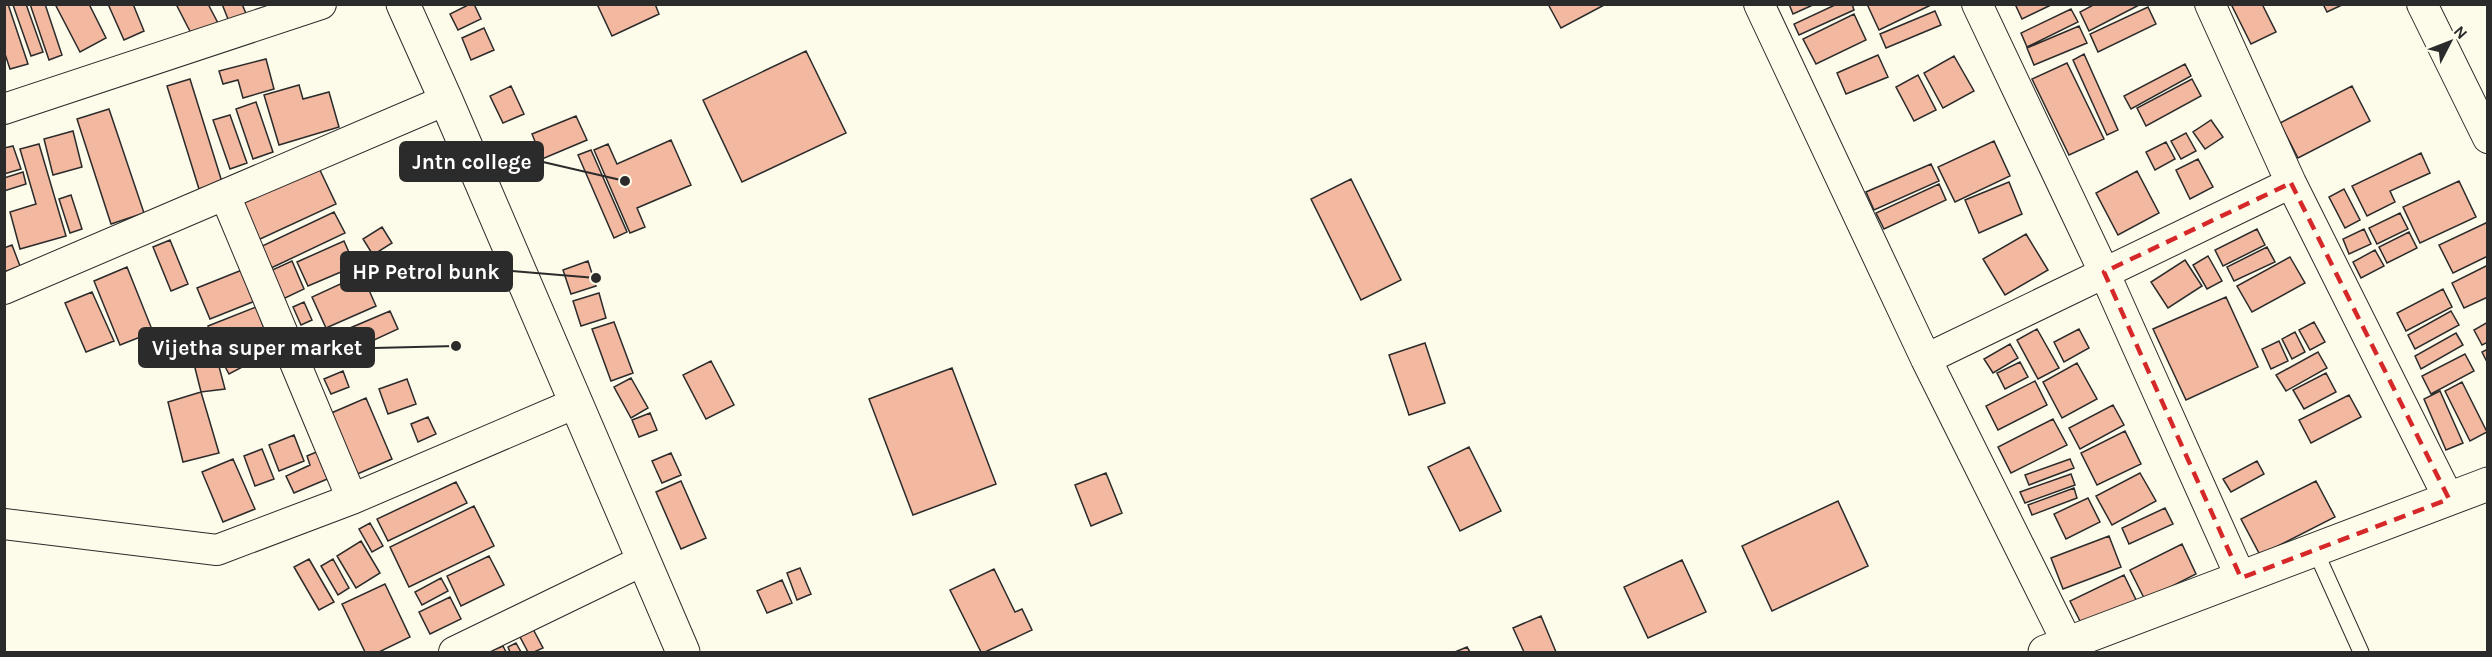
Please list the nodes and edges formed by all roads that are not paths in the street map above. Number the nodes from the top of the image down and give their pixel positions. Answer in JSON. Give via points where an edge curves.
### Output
{"nodes":[{"id":1,"x":321,"y":4,"type":"edge"},
{"id":2,"x":403,"y":4,"type":"edge"},
{"id":3,"x":1759,"y":4,"type":"edge"},
{"id":4,"x":1977,"y":4,"type":"edge"},
{"id":5,"x":2210,"y":4,"type":"edge"},
{"id":6,"x":2422,"y":4,"type":"edge"},
{"id":7,"x":446,"y":100,"type":"junction"},
{"id":8,"x":4,"y":109,"type":"edge"},
{"id":9,"x":2485,"y":125,"type":"edge"},
{"id":10,"x":2291,"y":183,"type":"junction"},
{"id":11,"x":225,"y":195,"type":"junction"},
{"id":12,"x":2104,"y":272,"type":"junction"},
{"id":13,"x":4,"y":289,"type":"edge"},
{"id":14,"x":1926,"y":359,"type":"junction"},
{"id":15,"x":576,"y":403,"type":"junction"},
{"id":16,"x":2487,"y":484,"type":"edge"},
{"id":17,"x":352,"y":499,"type":"junction"},
{"id":18,"x":2449,"y":499,"type":"junction"},
{"id":19,"x":4,"y":524,"type":"edge"},
{"id":20,"x":2315,"y":550,"type":"junction"},
{"id":21,"x":644,"y":560,"type":"junction"},
{"id":22,"x":2241,"y":578,"type":"junction"},
{"id":23,"x":2057,"y":648,"type":"edge"},
{"id":24,"x":454,"y":652,"type":"edge"},
{"id":25,"x":682,"y":652,"type":"edge"},
{"id":26,"x":2361,"y":652,"type":"edge"}],
"edges":[{"from":1,"to":8,"type":"street"},
{"from":2,"to":7,"type":"main road"},
{"from":3,"to":14,"type":"street"},
{"from":4,"to":12,"type":"street"},
{"from":5,"to":10,"type":"street"},
{"from":6,"to":9,"type":"street"},
{"from":7,"to":11,"type":"street"},
{"from":7,"to":15,"type":"main road"},
{"from":10,"to":12,"type":"street"},
{"from":10,"to":18,"type":"street"},
{"from":11,"to":13,"type":"street"},
{"from":11,"to":17,"type":"street"},
{"from":12,"to":14,"type":"street"},
{"from":12,"to":22,"type":"street"},
{"from":14,"to":23,"type":"street"},
{"from":15,"to":17,"type":"street"},
{"from":15,"to":21,"type":"main road"},
{"from":16,"to":18,"type":"main road"},
{"from":17,"to":19,"type":"street","via":[[217,550]]},
{"from":18,"to":20,"type":"main road"},
{"from":20,"to":22,"type":"main road"},
{"from":20,"to":26,"type":"lane"},
{"from":21,"to":24,"type":"street"},
{"from":21,"to":25,"type":"main road"},
{"from":22,"to":23,"type":"main road"}]}
